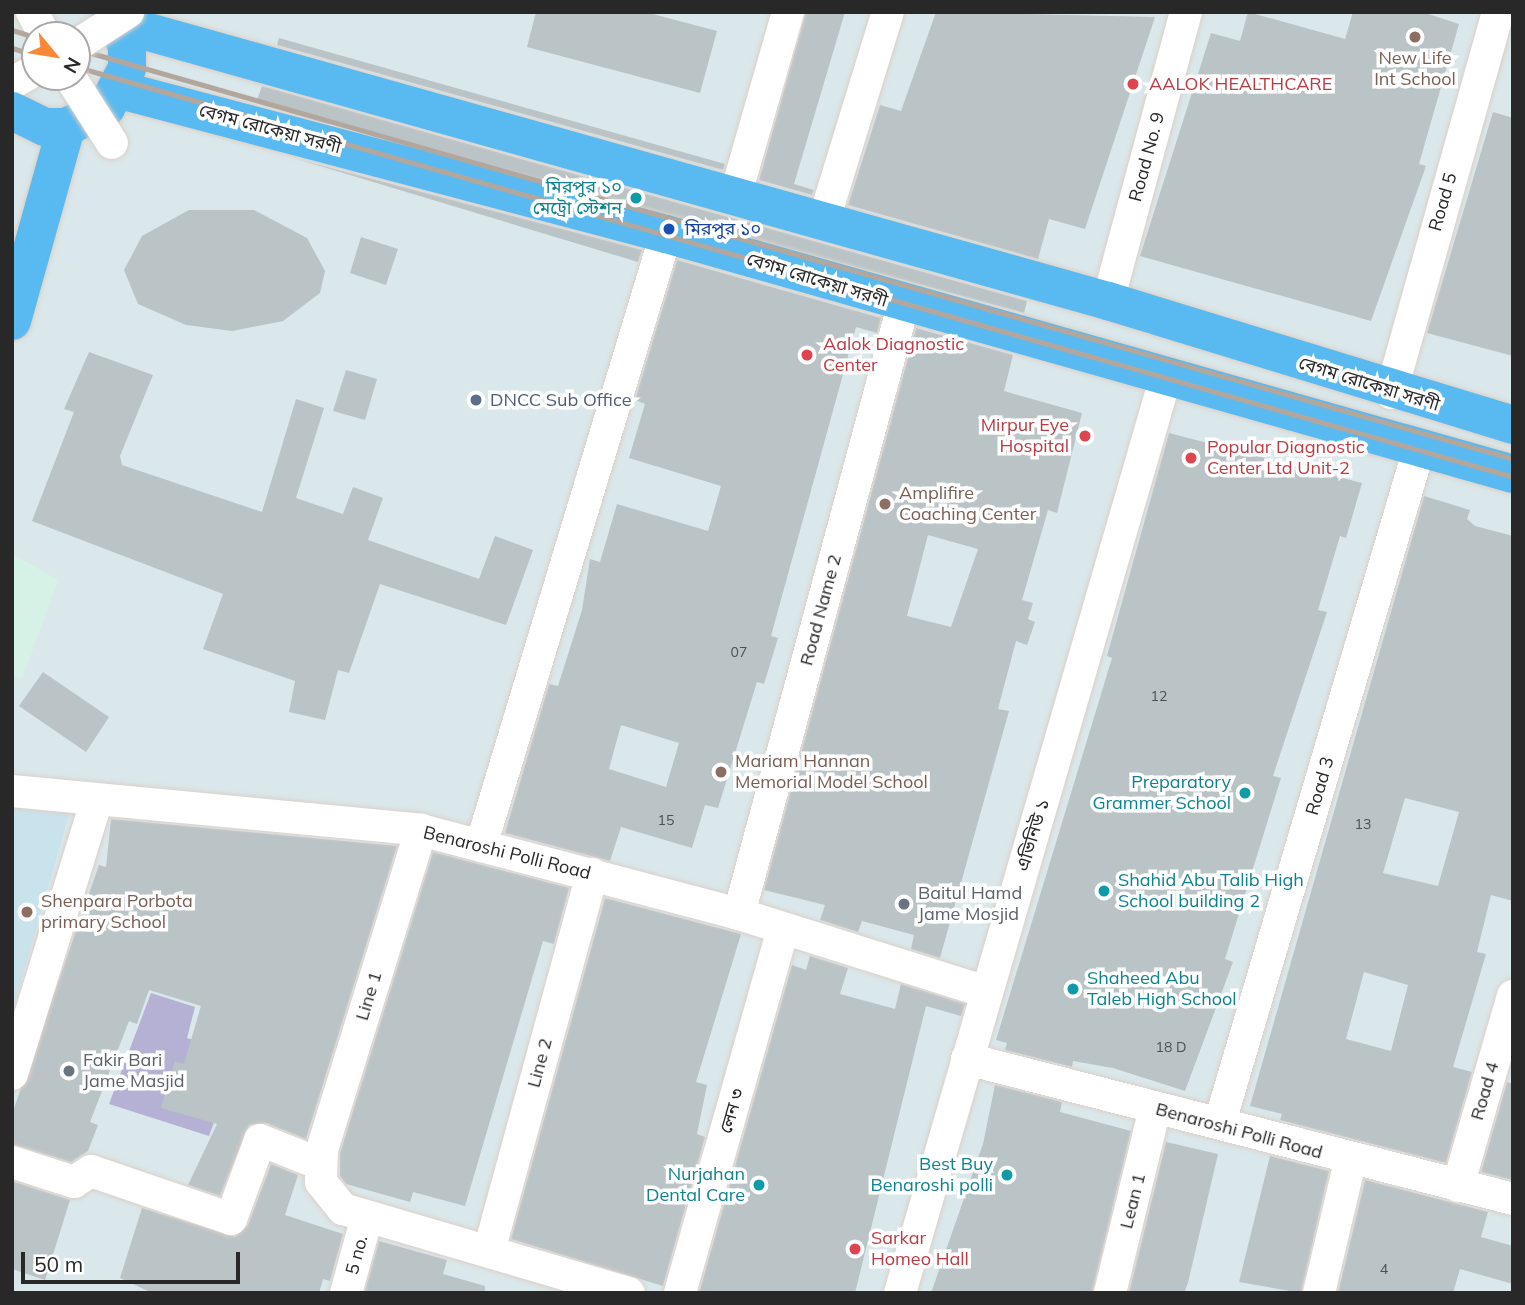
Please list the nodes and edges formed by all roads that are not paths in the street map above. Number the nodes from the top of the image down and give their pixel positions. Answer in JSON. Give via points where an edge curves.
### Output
{"nodes":[{"id":1,"x":788,"y":12,"type":"edge"},
{"id":2,"x":888,"y":12,"type":"edge"},
{"id":3,"x":1186,"y":12,"type":"edge"},
{"id":4,"x":1498,"y":12,"type":"edge"},
{"id":5,"x":120,"y":16,"type":"edge"},
{"id":6,"x":91,"y":36,"type":"edge"},
{"id":7,"x":120,"y":90,"type":"junction"},
{"id":8,"x":79,"y":91,"type":"edge"},
{"id":9,"x":12,"y":111,"type":"edge"},
{"id":10,"x":66,"y":127,"type":"junction"},
{"id":11,"x":112,"y":143,"type":"dead end"},
{"id":12,"x":735,"y":197,"type":"junction"},
{"id":13,"x":823,"y":223,"type":"junction"},
{"id":14,"x":666,"y":234,"type":"junction"},
{"id":15,"x":1108,"y":301,"type":"junction"},
{"id":16,"x":903,"y":306,"type":"junction"},
{"id":17,"x":15,"y":315,"type":"edge"},
{"id":18,"x":1166,"y":376,"type":"junction"},
{"id":19,"x":1391,"y":393,"type":"junction"},
{"id":20,"x":1513,"y":425,"type":"edge"},
{"id":21,"x":1419,"y":449,"type":"junction"},
{"id":22,"x":1513,"y":474,"type":"edge"},
{"id":23,"x":12,"y":791,"type":"edge"},
{"id":24,"x":97,"y":800,"type":"junction"},
{"id":25,"x":421,"y":830,"type":"junction"},
{"id":26,"x":481,"y":846,"type":"junction"},
{"id":27,"x":592,"y":874,"type":"junction"},
{"id":28,"x":739,"y":914,"type":"junction"},
{"id":29,"x":783,"y":929,"type":"junction"},
{"id":30,"x":986,"y":992,"type":"junction"},
{"id":31,"x":1513,"y":996,"type":"edge"},
{"id":32,"x":967,"y":1059,"type":"junction"},
{"id":33,"x":12,"y":1074,"type":"edge"},
{"id":34,"x":1155,"y":1108,"type":"junction"},
{"id":35,"x":1220,"y":1122,"type":"junction"},
{"id":36,"x":12,"y":1161,"type":"edge"},
{"id":37,"x":1350,"y":1162,"type":"junction"},
{"id":38,"x":320,"y":1164,"type":"junction"},
{"id":39,"x":1458,"y":1186,"type":"junction"},
{"id":40,"x":1513,"y":1199,"type":"edge"},
{"id":41,"x":367,"y":1217,"type":"junction"},
{"id":42,"x":489,"y":1251,"type":"junction"},
{"id":43,"x":552,"y":1282,"type":"edge"},
{"id":44,"x":346,"y":1293,"type":"edge"},
{"id":45,"x":629,"y":1293,"type":"edge"},
{"id":46,"x":680,"y":1293,"type":"edge"},
{"id":47,"x":900,"y":1293,"type":"edge"},
{"id":48,"x":1110,"y":1293,"type":"edge"},
{"id":49,"x":1319,"y":1293,"type":"edge"}],
"edges":[{"from":1,"to":12,"type":"street"},
{"from":2,"to":13,"type":"street"},
{"from":3,"to":15,"type":"street","name":"Road No. 9"},
{"from":4,"to":19,"type":"street","name":"Road 5"},
{"from":5,"to":6,"type":"street","bridge":true},
{"from":5,"to":7,"type":"main road","via":[[127,57]]},
{"from":5,"to":12,"type":"main road","name":"বেগম রোকেয়া সরণী"},
{"from":7,"to":10,"type":"main road","via":[[88,121]]},
{"from":7,"to":14,"type":"main road","name":"বেগম রোকেয়া সরণী"},
{"from":8,"to":11,"type":"street","bridge":true},
{"from":9,"to":10,"type":"main road","via":[[45,127]]},
{"from":10,"to":17,"type":"main road"},
{"from":12,"to":13,"type":"main road","name":"বেগম রোকেয়া সরণী"},
{"from":13,"to":15,"type":"main road","name":"বেগম রোকেয়া সরণী"},
{"from":14,"to":16,"type":"main road","name":"বেগম রোকেয়া সরণী"},
{"from":14,"to":26,"type":"street"},
{"from":15,"to":19,"type":"main road","name":"বেগম রোকেয়া সরণী"},
{"from":16,"to":18,"type":"main road","name":"বেগম রোকেয়া সরণী"},
{"from":16,"to":28,"type":"street","name":"Road Name 2"},
{"from":18,"to":21,"type":"main road","name":"বেগম রোকেয়া সরণী"},
{"from":18,"to":30,"type":"street","name":"এভিনিউ ১"},
{"from":19,"to":20,"type":"main road","name":"বেগম রোকেয়া সরণী"},
{"from":21,"to":22,"type":"main road","name":"বেগম রোকেয়া সরণী"},
{"from":21,"to":35,"type":"street","name":"Road 3"},
{"from":23,"to":24,"type":"street","name":"Benaroshi Polli Road"},
{"from":24,"to":25,"type":"street","name":"Benaroshi Polli Road"},
{"from":24,"to":33,"type":"street"},
{"from":25,"to":26,"type":"street","name":"Benaroshi Polli Road"},
{"from":25,"to":38,"type":"street","name":"Line 1"},
{"from":26,"to":27,"type":"street","name":"Benaroshi Polli Road"},
{"from":27,"to":28,"type":"street","name":"Benaroshi Polli Road"},
{"from":27,"to":42,"type":"street","name":"Line 2"},
{"from":28,"to":29,"type":"street","name":"Benaroshi Polli Road"},
{"from":29,"to":30,"type":"street","name":"Benaroshi Polli Road"},
{"from":29,"to":46,"type":"street","name":"লেন ৩"},
{"from":30,"to":32,"type":"street","name":"এভিনিউ ১"},
{"from":31,"to":39,"type":"street","name":"Road 4"},
{"from":32,"to":34,"type":"street","name":"Benaroshi Polli Road"},
{"from":32,"to":47,"type":"street","name":"এভিনিউ ১"},
{"from":34,"to":35,"type":"street","name":"Benaroshi Polli Road"},
{"from":34,"to":48,"type":"street","name":"Lean 1"},
{"from":35,"to":37,"type":"street","name":"Benaroshi Polli Road"},
{"from":36,"to":38,"type":"street","via":[[74,1182],[91,1171],[231,1219],[260,1140]]},
{"from":37,"to":39,"type":"street","name":"Benaroshi Polli Road"},
{"from":37,"to":49,"type":"street"},
{"from":38,"to":41,"type":"street","via":[[330,1200]]},
{"from":39,"to":40,"type":"street","name":"Benaroshi Polli Road"},
{"from":41,"to":42,"type":"street"},
{"from":41,"to":44,"type":"street","name":"5 no."},
{"from":42,"to":43,"type":"street"},
{"from":43,"to":45,"type":"street"}]}
